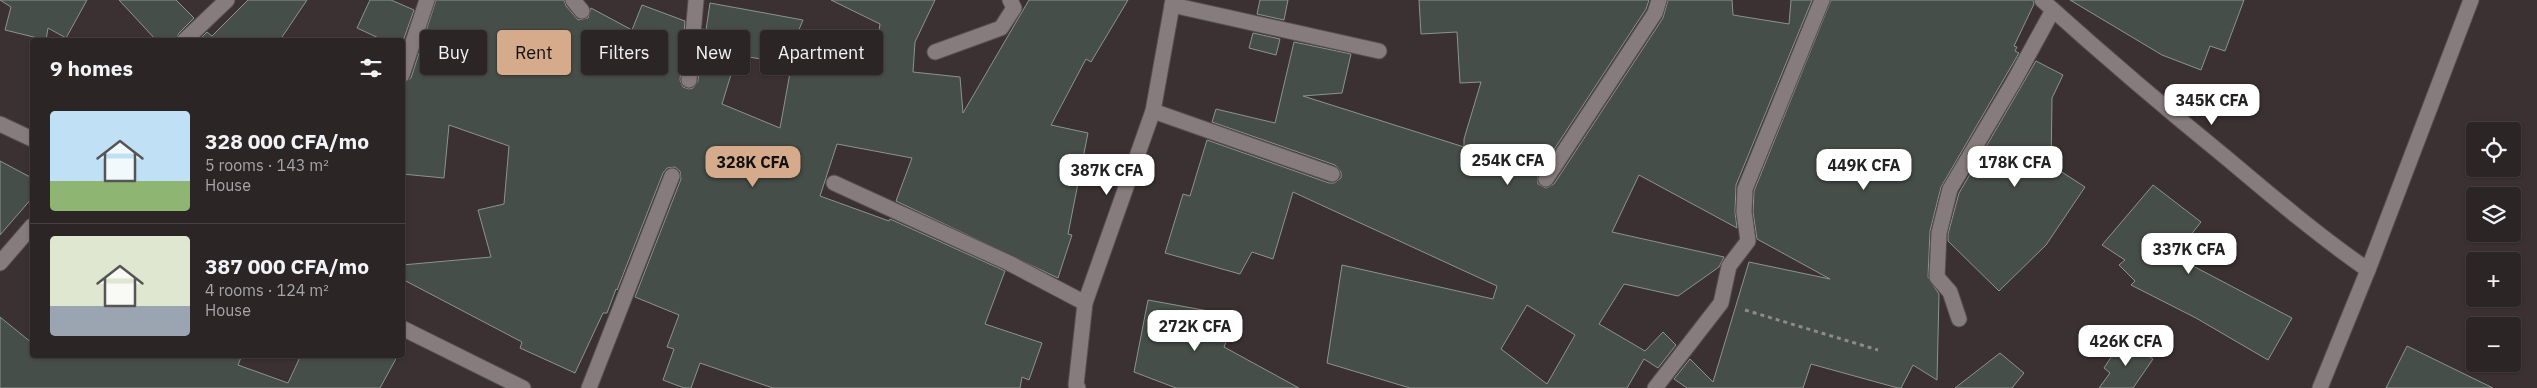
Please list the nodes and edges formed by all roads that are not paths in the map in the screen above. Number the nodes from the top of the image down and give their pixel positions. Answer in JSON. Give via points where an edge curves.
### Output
{"nodes":[{"id":1,"x":226,"y":0,"type":"edge"},
{"id":2,"x":427,"y":0,"type":"edge"},
{"id":3,"x":696,"y":0,"type":"edge"},
{"id":4,"x":1010,"y":0,"type":"edge"},
{"id":5,"x":1659,"y":0,"type":"edge"},
{"id":6,"x":1822,"y":0,"type":"edge"},
{"id":7,"x":2471,"y":0,"type":"edge"},
{"id":8,"x":1172,"y":3,"type":"edge"},
{"id":9,"x":2047,"y":5,"type":"edge"},
{"id":10,"x":187,"y":38,"type":"edge"},
{"id":11,"x":1379,"y":50,"type":"dead end"},
{"id":12,"x":935,"y":52,"type":"dead end"},
{"id":13,"x":405,"y":66,"type":"edge"},
{"id":14,"x":690,"y":80,"type":"dead end"},
{"id":15,"x":1152,"y":111,"type":"junction"},
{"id":16,"x":0,"y":124,"type":"edge"},
{"id":17,"x":30,"y":139,"type":"edge"},
{"id":18,"x":1332,"y":174,"type":"dead end"},
{"id":19,"x":672,"y":176,"type":"dead end"},
{"id":20,"x":1546,"y":178,"type":"dead end"},
{"id":21,"x":834,"y":183,"type":"dead end"},
{"id":22,"x":30,"y":228,"type":"edge"},
{"id":23,"x":0,"y":263,"type":"edge"},
{"id":24,"x":2368,"y":270,"type":"junction"},
{"id":25,"x":1085,"y":303,"type":"junction"},
{"id":26,"x":1959,"y":319,"type":"dead end"},
{"id":27,"x":405,"y":329,"type":"edge"},
{"id":28,"x":523,"y":388,"type":"edge"},
{"id":29,"x":590,"y":388,"type":"edge"},
{"id":30,"x":1078,"y":388,"type":"edge"},
{"id":31,"x":1655,"y":388,"type":"edge"},
{"id":32,"x":2320,"y":388,"type":"edge"}],
"edges":[{"from":1,"to":10,"type":"street"},
{"from":2,"to":13,"type":"street"},
{"from":3,"to":14,"type":"street"},
{"from":4,"to":12,"type":"street","via":[[1014,8],[1001,28]]},
{"from":5,"to":20,"type":"street","via":[[1655,13]]},
{"from":6,"to":31,"type":"street","via":[[1745,189],[1748,241],[1729,266],[1721,303]]},
{"from":7,"to":24,"type":"street"},
{"from":8,"to":11,"type":"street"},
{"from":8,"to":15,"type":"street"},
{"from":9,"to":24,"type":"street","via":[[2323,238]]},
{"from":9,"to":26,"type":"street","via":[[2014,82],[1950,189],[1939,232],[1937,277],[1950,292]]},
{"from":15,"to":18,"type":"street"},
{"from":15,"to":25,"type":"street"},
{"from":16,"to":17,"type":"street"},
{"from":19,"to":29,"type":"street"},
{"from":21,"to":25,"type":"street","via":[[1009,263]]},
{"from":22,"to":23,"type":"street"},
{"from":24,"to":32,"type":"street"},
{"from":25,"to":30,"type":"street"},
{"from":27,"to":28,"type":"street"}]}
